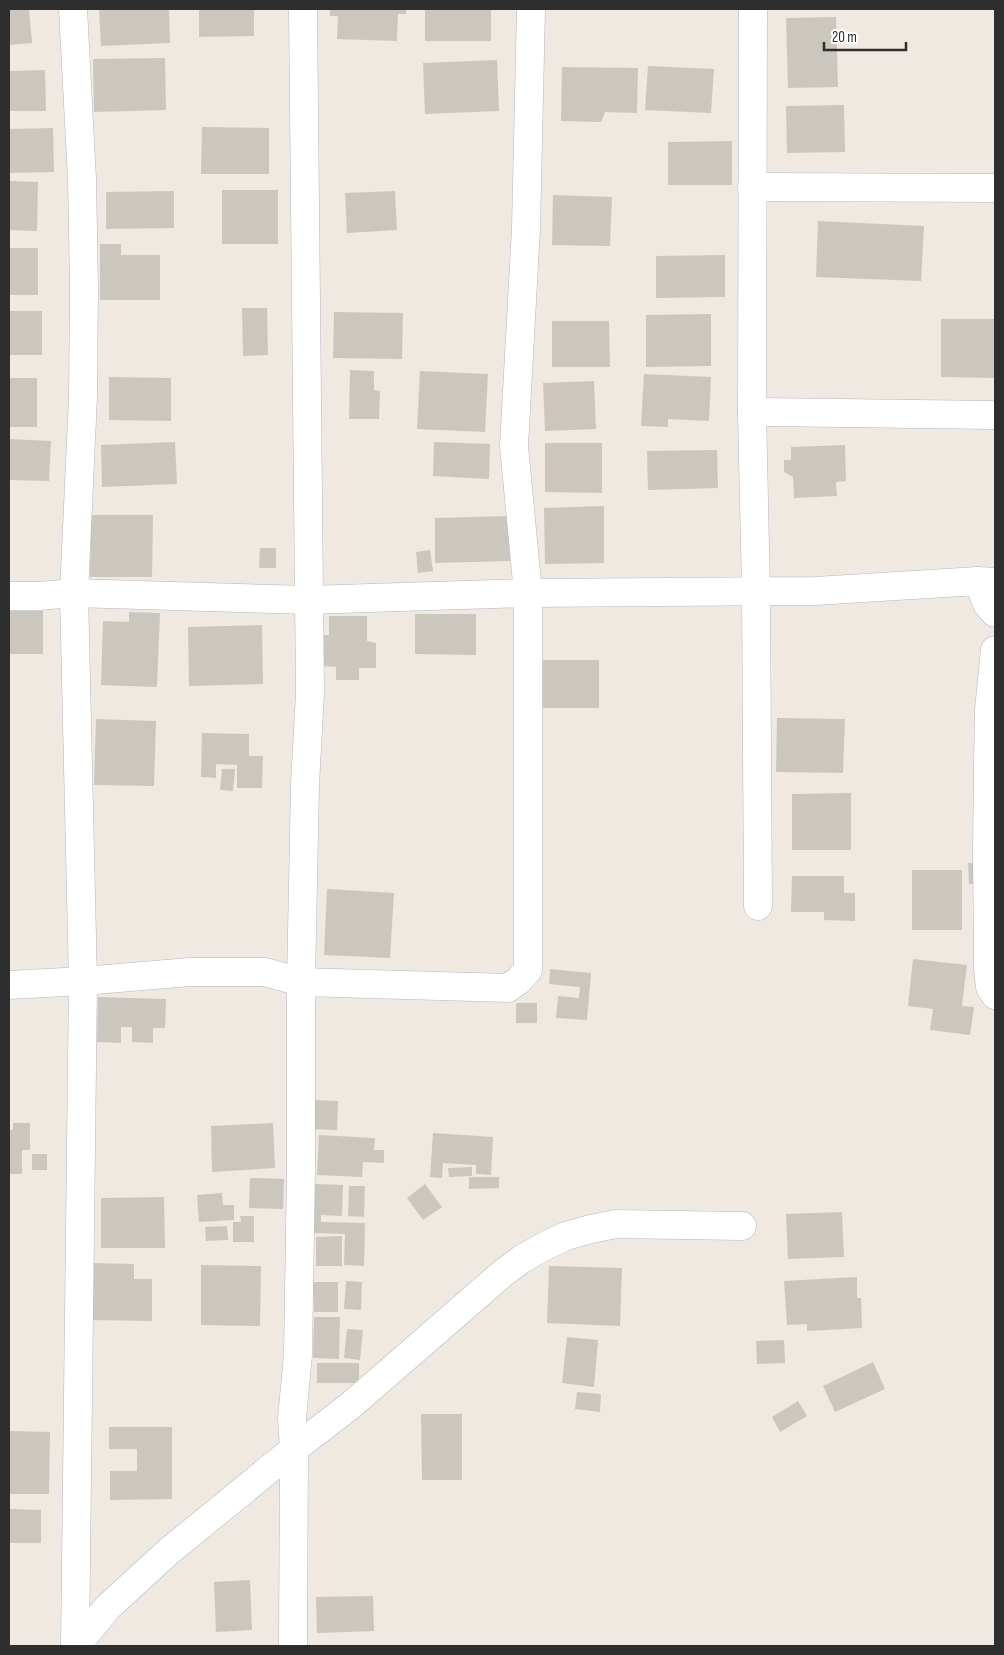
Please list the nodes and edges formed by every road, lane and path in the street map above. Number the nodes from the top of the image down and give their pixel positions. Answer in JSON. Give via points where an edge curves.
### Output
{"nodes":[{"id":1,"x":73,"y":9,"type":"edge"},
{"id":2,"x":303,"y":9,"type":"edge"},
{"id":3,"x":530,"y":9,"type":"edge"},
{"id":4,"x":753,"y":9,"type":"edge"},
{"id":5,"x":752,"y":187,"type":"junction"},
{"id":6,"x":995,"y":188,"type":"edge"},
{"id":7,"x":752,"y":412,"type":"junction"},
{"id":8,"x":995,"y":415,"type":"edge"},
{"id":9,"x":987,"y":582,"type":"edge"},
{"id":10,"x":756,"y":592,"type":"junction"},
{"id":11,"x":74,"y":593,"type":"junction"},
{"id":12,"x":528,"y":593,"type":"junction"},
{"id":13,"x":9,"y":596,"type":"edge"},
{"id":14,"x":308,"y":600,"type":"junction"},
{"id":15,"x":995,"y":613,"type":"edge"},
{"id":16,"x":995,"y":650,"type":"edge"},
{"id":17,"x":758,"y":906,"type":"dead end"},
{"id":18,"x":83,"y":981,"type":"junction"},
{"id":19,"x":301,"y":982,"type":"junction"},
{"id":20,"x":9,"y":985,"type":"edge"},
{"id":21,"x":995,"y":995,"type":"edge"},
{"id":22,"x":742,"y":1226,"type":"dead end"},
{"id":23,"x":294,"y":1449,"type":"junction"},
{"id":24,"x":75,"y":1646,"type":"edge"},
{"id":25,"x":293,"y":1646,"type":"edge"}],
"edges":[{"from":1,"to":11,"type":"street","via":[[84,287],[83,398]]},
{"from":2,"to":14,"type":"street"},
{"from":3,"to":12,"type":"street","via":[[526,228],[514,446]]},
{"from":4,"to":5,"type":"street"},
{"from":5,"to":6,"type":"street"},
{"from":5,"to":7,"type":"street"},
{"from":7,"to":8,"type":"street"},
{"from":7,"to":10,"type":"street"},
{"from":9,"to":10,"type":"street"},
{"from":9,"to":15,"type":"street","via":[[987,604]]},
{"from":10,"to":12,"type":"street"},
{"from":10,"to":17,"type":"street"},
{"from":11,"to":13,"type":"street"},
{"from":11,"to":14,"type":"street"},
{"from":11,"to":18,"type":"street"},
{"from":12,"to":14,"type":"street"},
{"from":12,"to":19,"type":"street","via":[[528,970],[508,988]]},
{"from":14,"to":19,"type":"street","via":[[310,693]]},
{"from":16,"to":21,"type":"street","via":[[989,710],[987,850],[988,968],[990,987]]},
{"from":18,"to":19,"type":"street","via":[[190,972],[265,972]]},
{"from":18,"to":20,"type":"street"},
{"from":18,"to":24,"type":"street"},
{"from":19,"to":23,"type":"street","via":[[301,1170],[298,1355],[292,1418]]},
{"from":22,"to":23,"type":"street","via":[[616,1224],[591,1228],[543,1247],[503,1273],[350,1406]]},
{"from":23,"to":24,"type":"street","via":[[168,1552],[115,1600]]},
{"from":23,"to":25,"type":"street"}]}
